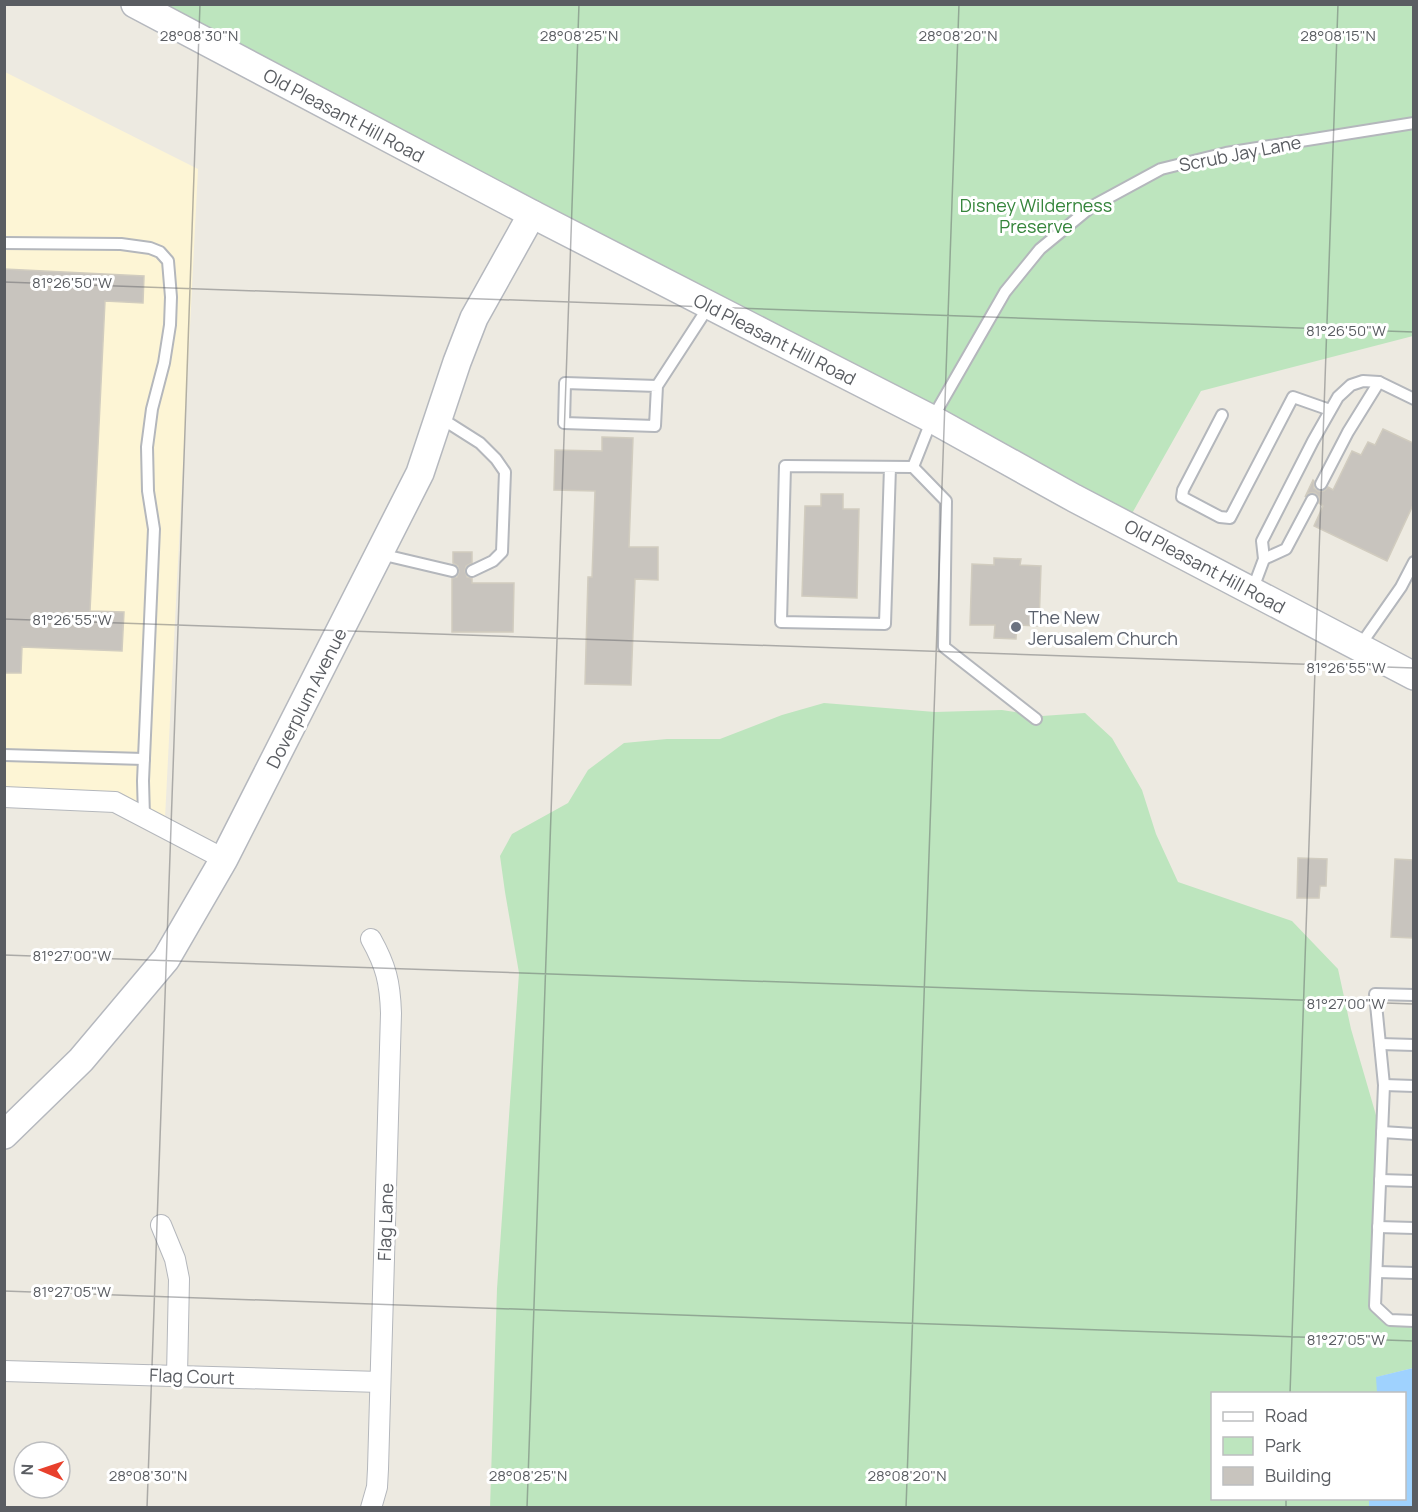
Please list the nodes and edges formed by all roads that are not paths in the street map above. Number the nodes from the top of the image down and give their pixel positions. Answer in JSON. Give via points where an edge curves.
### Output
{"nodes":[{"id":1,"x":135,"y":4,"type":"edge"},
{"id":2,"x":1413,"y":123,"type":"edge"},
{"id":3,"x":532,"y":214,"type":"junction"},
{"id":4,"x":4,"y":243,"type":"edge"},
{"id":5,"x":710,"y":306,"type":"junction"},
{"id":6,"x":1379,"y":382,"type":"junction"},
{"id":7,"x":657,"y":386,"type":"junction"},
{"id":8,"x":1413,"y":399,"type":"edge"},
{"id":9,"x":1330,"y":410,"type":"junction"},
{"id":10,"x":1222,"y":415,"type":"dead end"},
{"id":11,"x":439,"y":417,"type":"junction"},
{"id":12,"x":932,"y":419,"type":"junction"},
{"id":13,"x":890,"y":467,"type":"junction"},
{"id":14,"x":913,"y":467,"type":"junction"},
{"id":15,"x":1321,"y":484,"type":"dead end"},
{"id":16,"x":1312,"y":500,"type":"dead end"},
{"id":17,"x":380,"y":554,"type":"junction"},
{"id":18,"x":1264,"y":559,"type":"junction"},
{"id":19,"x":1413,"y":562,"type":"edge"},
{"id":20,"x":452,"y":571,"type":"dead end"},
{"id":21,"x":472,"y":571,"type":"dead end"},
{"id":22,"x":1252,"y":591,"type":"junction"},
{"id":23,"x":1359,"y":647,"type":"junction"},
{"id":24,"x":1413,"y":676,"type":"edge"},
{"id":25,"x":1036,"y":719,"type":"dead end"},
{"id":26,"x":4,"y":755,"type":"edge"},
{"id":27,"x":144,"y":759,"type":"junction"},
{"id":28,"x":4,"y":797,"type":"edge"},
{"id":29,"x":144,"y":817,"type":"junction"},
{"id":30,"x":224,"y":859,"type":"junction"},
{"id":31,"x":371,"y":939,"type":"dead end"},
{"id":32,"x":1413,"y":995,"type":"edge"},
{"id":33,"x":1380,"y":1044,"type":"junction"},
{"id":34,"x":1413,"y":1045,"type":"edge"},
{"id":35,"x":1384,"y":1085,"type":"junction"},
{"id":36,"x":1413,"y":1086,"type":"edge"},
{"id":37,"x":1382,"y":1132,"type":"junction"},
{"id":38,"x":1413,"y":1134,"type":"edge"},
{"id":39,"x":4,"y":1135,"type":"edge"},
{"id":40,"x":1380,"y":1180,"type":"junction"},
{"id":41,"x":1413,"y":1181,"type":"edge"},
{"id":42,"x":161,"y":1226,"type":"dead end"},
{"id":43,"x":1378,"y":1227,"type":"junction"},
{"id":44,"x":1413,"y":1228,"type":"edge"},
{"id":45,"x":1377,"y":1272,"type":"junction"},
{"id":46,"x":1413,"y":1273,"type":"edge"},
{"id":47,"x":1413,"y":1321,"type":"edge"},
{"id":48,"x":4,"y":1371,"type":"edge"},
{"id":49,"x":177,"y":1376,"type":"junction"},
{"id":50,"x":380,"y":1382,"type":"junction"},
{"id":51,"x":372,"y":1508,"type":"edge"}],
"edges":[{"from":1,"to":3,"type":"street","name":"Old Pleasant Hill Road"},
{"from":2,"to":12,"type":"lane","name":"Scrub Jay Lane","via":[[1226,153],[1161,169],[1091,207],[1040,249],[1005,292]]},
{"from":3,"to":5,"type":"street","name":"Old Pleasant Hill Road"},
{"from":3,"to":11,"type":"street","name":"Doverplum Avenue","via":[[474,318]]},
{"from":4,"to":27,"type":"lane","via":[[121,244],[150,248],[168,261],[170,325],[147,447],[154,529]]},
{"from":5,"to":7,"type":"lane"},
{"from":5,"to":12,"type":"street","name":"Old Pleasant Hill Road"},
{"from":6,"to":8,"type":"lane"},
{"from":6,"to":9,"type":"lane","via":[[1351,385]]},
{"from":6,"to":15,"type":"lane"},
{"from":7,"to":7,"type":"lane","via":[[565,383],[564,423],[655,426]]},
{"from":9,"to":10,"type":"lane","via":[[1293,397],[1230,518],[1220,517],[1182,497]]},
{"from":9,"to":18,"type":"lane","via":[[1263,541]]},
{"from":11,"to":17,"type":"street","name":"Doverplum Avenue","via":[[420,473]]},
{"from":11,"to":21,"type":"lane","via":[[480,443],[505,472],[502,552]]},
{"from":12,"to":14,"type":"lane","name":"Scrub Jay Lane"},
{"from":12,"to":22,"type":"street","name":"Old Pleasant Hill Road"},
{"from":13,"to":13,"type":"lane","via":[[785,466],[781,622],[885,624]]},
{"from":13,"to":14,"type":"lane"},
{"from":14,"to":25,"type":"lane","via":[[946,501],[944,647]]},
{"from":16,"to":18,"type":"lane","via":[[1286,549]]},
{"from":17,"to":20,"type":"lane"},
{"from":17,"to":30,"type":"street","name":"Doverplum Avenue"},
{"from":18,"to":22,"type":"lane"},
{"from":19,"to":23,"type":"lane","via":[[1401,587]]},
{"from":22,"to":23,"type":"street","name":"Old Pleasant Hill Road"},
{"from":23,"to":24,"type":"street","name":"Old Pleasant Hill Road"},
{"from":26,"to":27,"type":"lane"},
{"from":27,"to":29,"type":"lane"},
{"from":28,"to":29,"type":"street","via":[[116,802]]},
{"from":29,"to":30,"type":"street"},
{"from":30,"to":39,"type":"street","name":"Doverplum Avenue","via":[[166,958],[81,1060]]},
{"from":31,"to":50,"type":"street","name":"Flag Lane","via":[[386,970],[391,1013]]},
{"from":32,"to":33,"type":"lane","via":[[1375,994]]},
{"from":33,"to":34,"type":"lane"},
{"from":33,"to":35,"type":"lane"},
{"from":35,"to":36,"type":"lane"},
{"from":35,"to":37,"type":"lane"},
{"from":37,"to":38,"type":"lane"},
{"from":37,"to":40,"type":"lane"},
{"from":40,"to":41,"type":"lane"},
{"from":40,"to":43,"type":"lane"},
{"from":42,"to":49,"type":"street","via":[[176,1259],[179,1279]]},
{"from":43,"to":44,"type":"lane"},
{"from":43,"to":45,"type":"lane"},
{"from":45,"to":46,"type":"lane"},
{"from":45,"to":47,"type":"lane","via":[[1375,1306],[1390,1320]]},
{"from":48,"to":49,"type":"street","name":"Flag Court"},
{"from":49,"to":50,"type":"street","name":"Flag Court"},
{"from":50,"to":51,"type":"street","name":"Flag Lane","via":[[378,1469]]}]}
